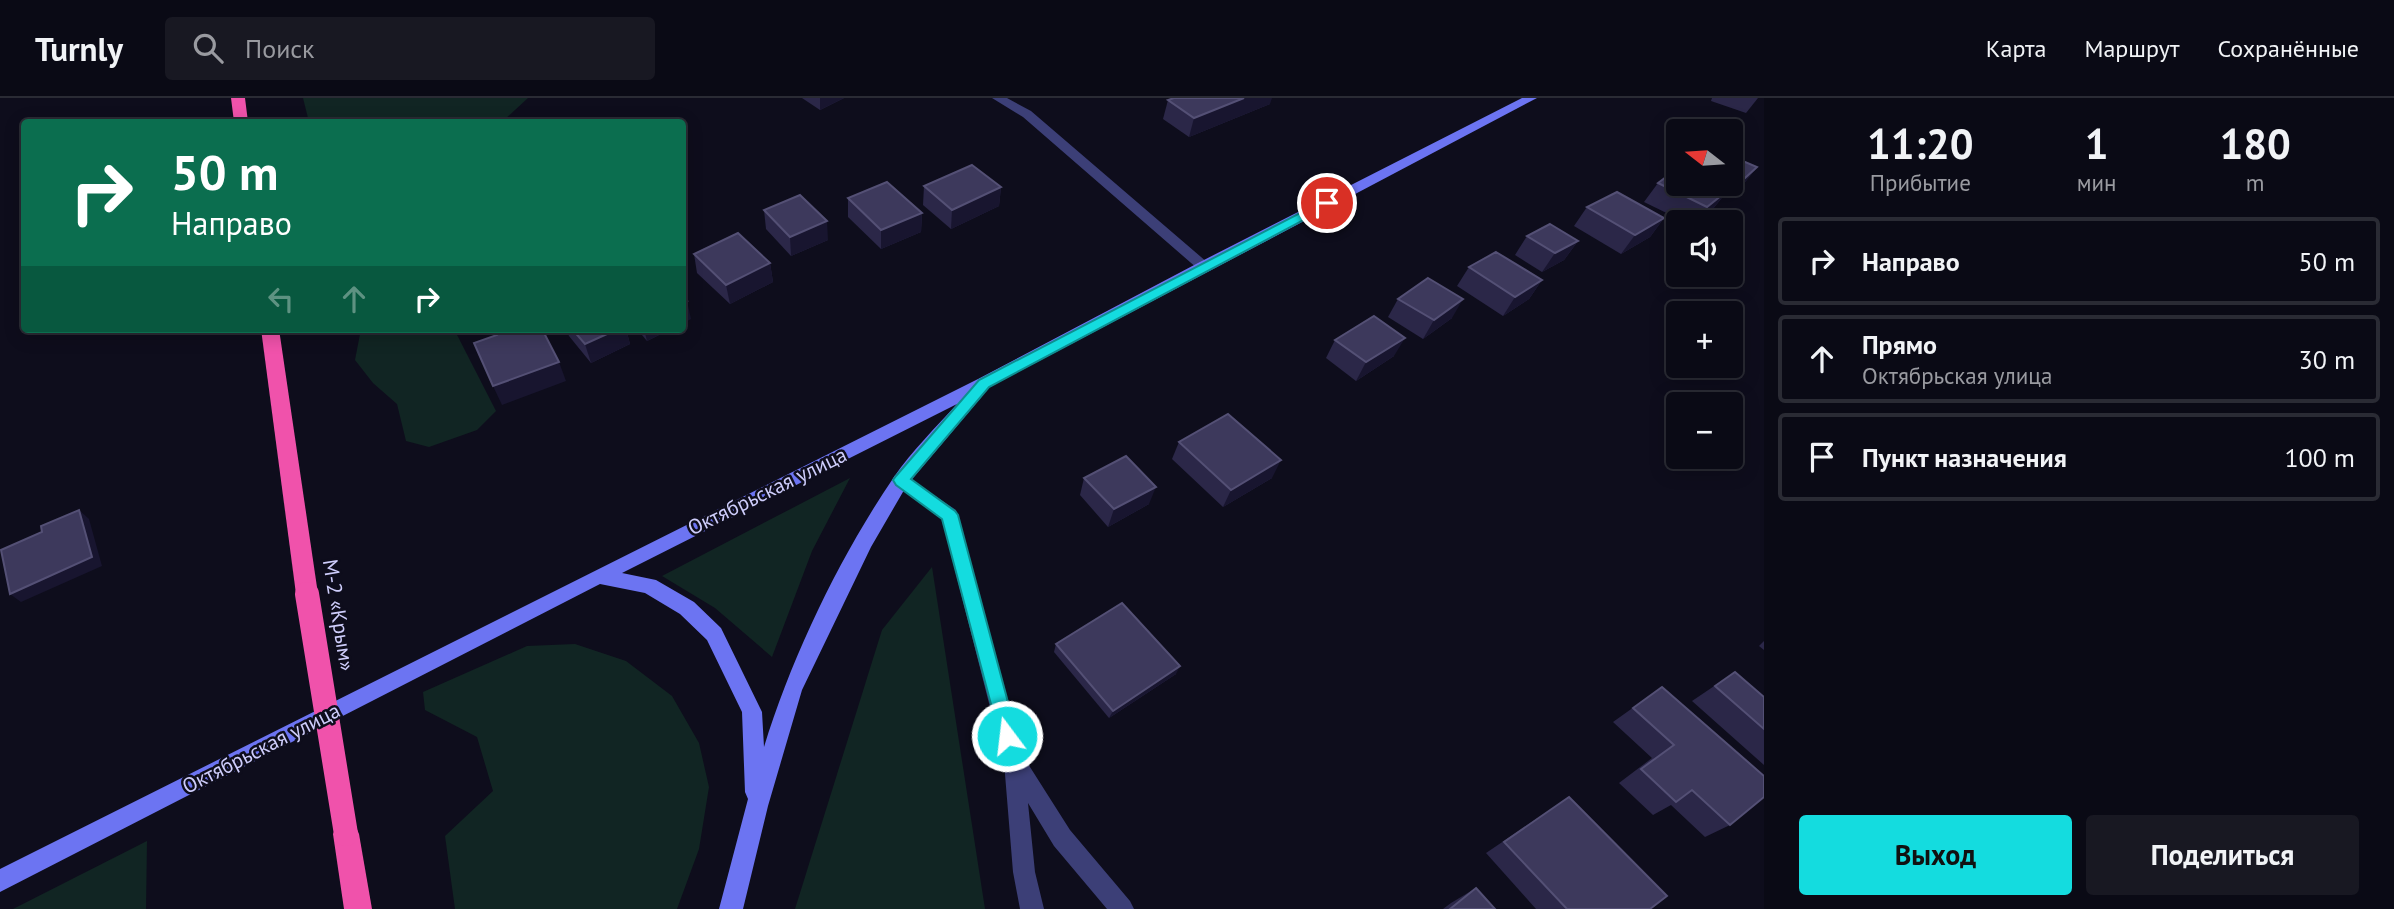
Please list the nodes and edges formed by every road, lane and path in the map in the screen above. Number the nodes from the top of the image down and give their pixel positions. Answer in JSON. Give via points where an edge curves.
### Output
{"nodes":[{"id":1,"x":238,"y":98,"type":"edge"},
{"id":2,"x":998,"y":98,"type":"edge"},
{"id":3,"x":1531,"y":98,"type":"edge"},
{"id":4,"x":241,"y":119,"type":"edge"},
{"id":5,"x":1203,"y":266,"type":"junction"},
{"id":6,"x":271,"y":333,"type":"edge"},
{"id":7,"x":984,"y":383,"type":"junction"},
{"id":8,"x":901,"y":480,"type":"junction"},
{"id":9,"x":598,"y":576,"type":"junction"},
{"id":10,"x":1014,"y":760,"type":"junction"},
{"id":11,"x":757,"y":806,"type":"junction"},
{"id":12,"x":0,"y":881,"type":"edge"},
{"id":13,"x":358,"y":909,"type":"edge"},
{"id":14,"x":731,"y":909,"type":"edge"},
{"id":15,"x":1032,"y":909,"type":"edge"},
{"id":16,"x":1122,"y":909,"type":"edge"}],
"edges":[{"from":1,"to":4,"type":"highway"},
{"from":2,"to":5,"type":"street","via":[[1027,114]]},
{"from":3,"to":5,"type":"main road","name":"Октябрьская улица"},
{"from":5,"to":7,"type":"main road","name":"Октябрьская улица"},
{"from":6,"to":13,"type":"highway","name":"М-2 «Крым»","bridge":true},
{"from":7,"to":8,"type":"main road"},
{"from":7,"to":9,"type":"main road","name":"Октябрьская улица"},
{"from":8,"to":10,"type":"street","via":[[950,515]]},
{"from":8,"to":11,"type":"main road","via":[[864,542],[792,689]]},
{"from":9,"to":11,"type":"main road","via":[[649,586],[687,608],[714,634],[752,712]]},
{"from":9,"to":12,"type":"main road","name":"Октябрьская улица"},
{"from":10,"to":15,"type":"street","via":[[1024,872]]},
{"from":10,"to":16,"type":"street","via":[[1062,838]]},
{"from":11,"to":14,"type":"main road"}]}
